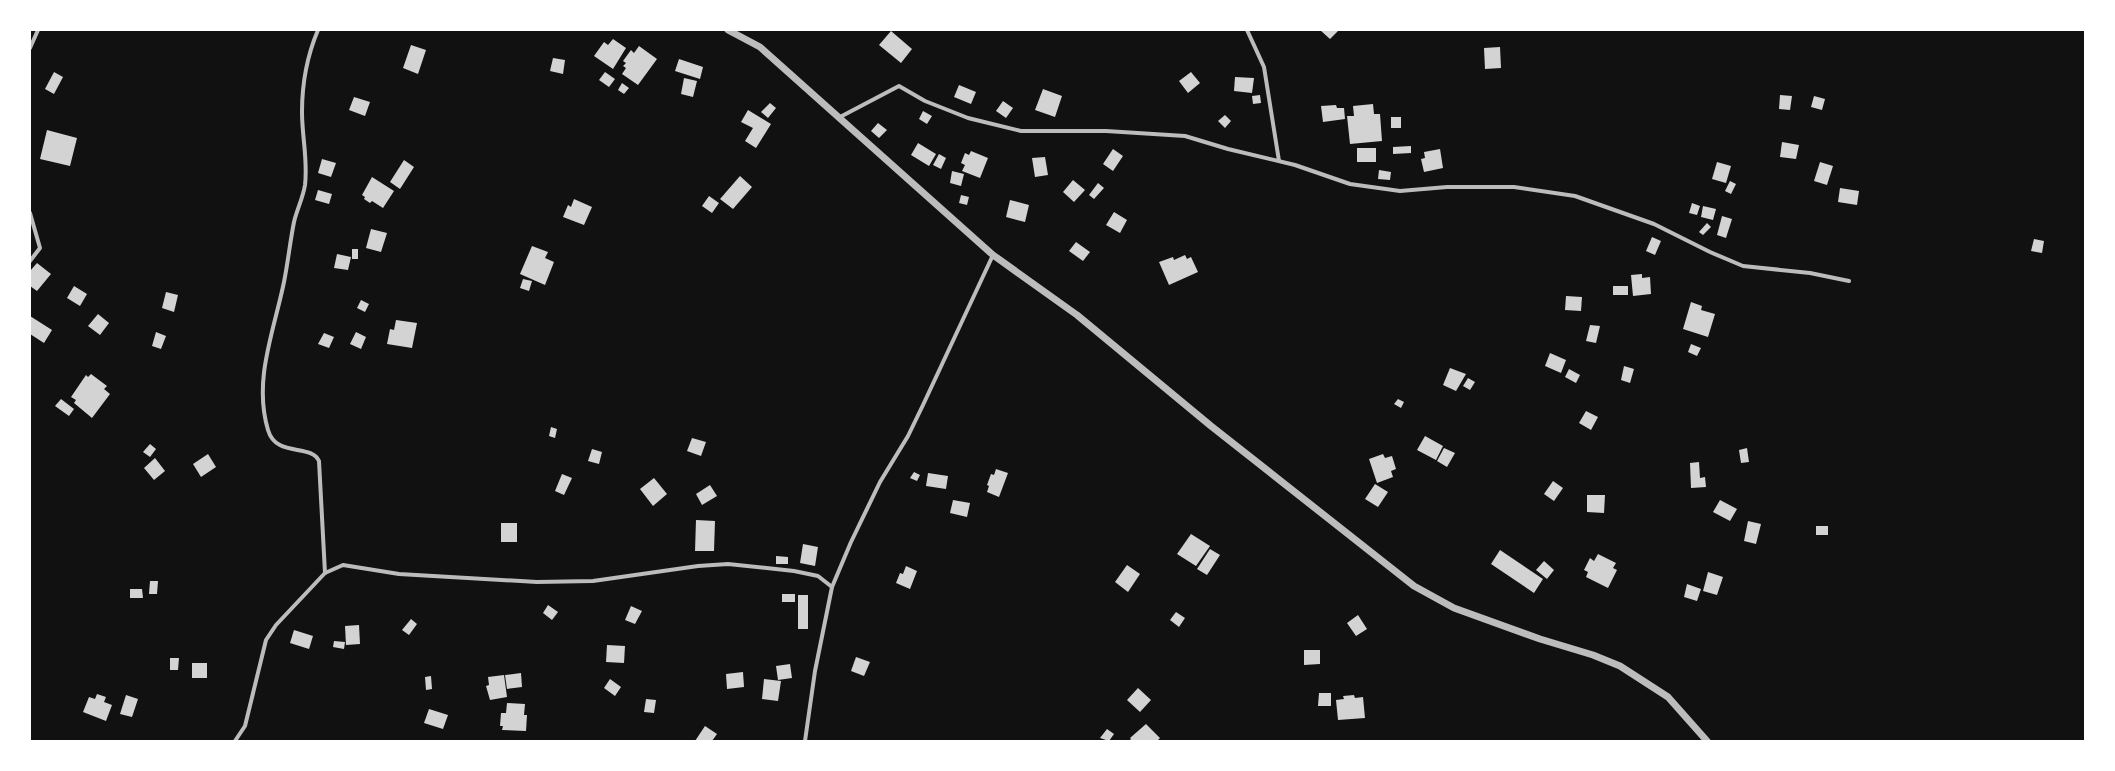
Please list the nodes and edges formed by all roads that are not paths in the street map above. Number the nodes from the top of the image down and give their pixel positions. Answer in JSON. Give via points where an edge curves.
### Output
{"nodes":[{"id":1,"x":38,"y":30,"type":"edge"},
{"id":2,"x":318,"y":30,"type":"edge"},
{"id":3,"x":728,"y":30,"type":"edge"},
{"id":4,"x":1247,"y":30,"type":"edge"},
{"id":5,"x":30,"y":48,"type":"edge"},
{"id":6,"x":840,"y":117,"type":"junction"},
{"id":7,"x":1279,"y":161,"type":"junction"},
{"id":8,"x":30,"y":213,"type":"edge"},
{"id":9,"x":993,"y":255,"type":"junction"},
{"id":10,"x":30,"y":261,"type":"edge"},
{"id":11,"x":1849,"y":281,"type":"dead end"},
{"id":12,"x":325,"y":573,"type":"junction"},
{"id":13,"x":832,"y":587,"type":"junction"},
{"id":14,"x":235,"y":741,"type":"edge"},
{"id":15,"x":805,"y":741,"type":"edge"},
{"id":16,"x":1707,"y":741,"type":"edge"}],
"edges":[{"from":1,"to":5,"type":"street"},
{"from":2,"to":12,"type":"street","via":[[311,46],[303,87],[305,185],[294,222],[264,372],[263,403],[272,438],[285,449],[311,454],[319,461]]},
{"from":3,"to":6,"type":"street","via":[[760,47]]},
{"from":4,"to":7,"type":"street","via":[[1264,67]]},
{"from":6,"to":7,"type":"street","via":[[899,86],[925,101],[998,127],[1021,131],[1106,131],[1185,136],[1228,150]]},
{"from":6,"to":9,"type":"street"},
{"from":7,"to":11,"type":"street","via":[[1350,184],[1400,191],[1447,187],[1514,187],[1575,196],[1654,224],[1743,266],[1810,273]]},
{"from":8,"to":10,"type":"street","via":[[40,248]]},
{"from":9,"to":13,"type":"street","via":[[920,411],[880,482]]},
{"from":9,"to":16,"type":"street","via":[[1077,315],[1211,426],[1414,586],[1454,608],[1620,666],[1668,697]]},
{"from":12,"to":13,"type":"street","via":[[343,565],[399,574],[537,582],[593,581],[728,564],[818,576]]},
{"from":12,"to":14,"type":"street","via":[[276,625],[266,640],[245,726]]},
{"from":13,"to":15,"type":"street","via":[[815,671]]}]}
